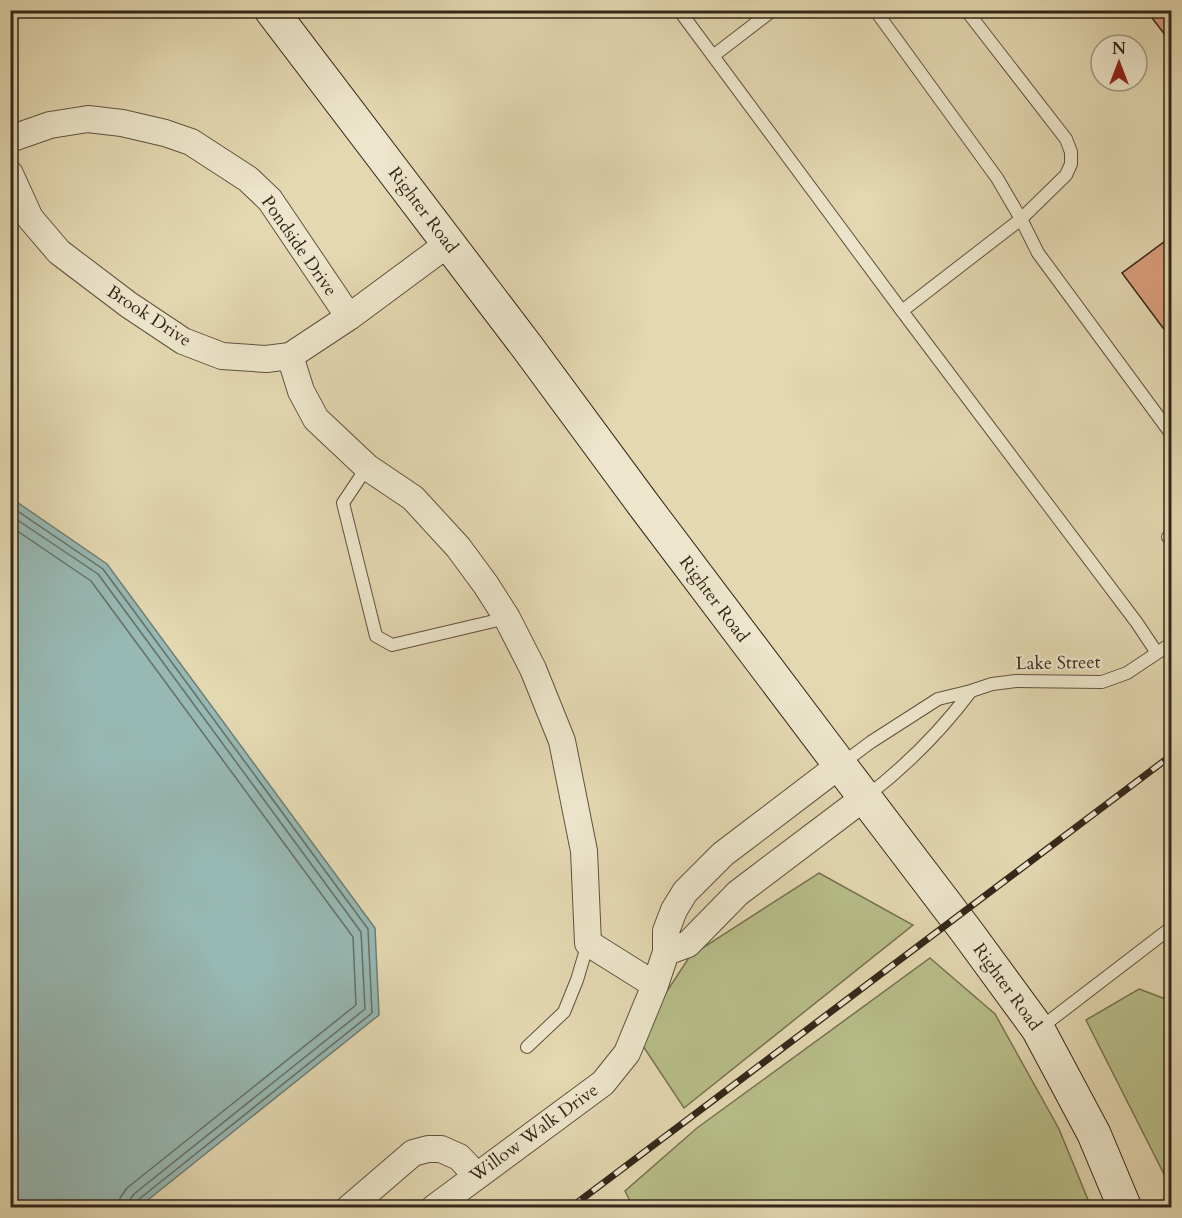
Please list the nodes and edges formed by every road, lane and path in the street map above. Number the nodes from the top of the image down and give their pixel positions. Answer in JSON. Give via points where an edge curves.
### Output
{"nodes":[{"id":1,"x":271,"y":10,"type":"edge"},
{"id":2,"x":679,"y":10,"type":"edge"},
{"id":3,"x":773,"y":10,"type":"edge"},
{"id":4,"x":875,"y":10,"type":"edge"},
{"id":5,"x":966,"y":10,"type":"edge"},
{"id":6,"x":713,"y":56,"type":"junction"},
{"id":7,"x":10,"y":139,"type":"edge"},
{"id":8,"x":10,"y":174,"type":"edge"},
{"id":9,"x":1021,"y":219,"type":"junction"},
{"id":10,"x":449,"y":243,"type":"junction"},
{"id":11,"x":902,"y":312,"type":"junction"},
{"id":12,"x":349,"y":318,"type":"junction"},
{"id":13,"x":290,"y":356,"type":"junction"},
{"id":14,"x":1172,"y":435,"type":"edge"},
{"id":15,"x":367,"y":467,"type":"junction"},
{"id":16,"x":507,"y":618,"type":"junction"},
{"id":17,"x":1172,"y":643,"type":"edge"},
{"id":18,"x":1157,"y":653,"type":"junction"},
{"id":19,"x":971,"y":691,"type":"junction"},
{"id":20,"x":840,"y":765,"type":"junction"},
{"id":21,"x":865,"y":797,"type":"junction"},
{"id":22,"x":1172,"y":927,"type":"edge"},
{"id":23,"x":588,"y":943,"type":"junction"},
{"id":24,"x":666,"y":952,"type":"junction"},
{"id":25,"x":655,"y":984,"type":"junction"},
{"id":26,"x":1038,"y":1029,"type":"junction"},
{"id":27,"x":527,"y":1047,"type":"dead end"},
{"id":28,"x":476,"y":1175,"type":"junction"},
{"id":29,"x":349,"y":1208,"type":"edge"},
{"id":30,"x":434,"y":1208,"type":"edge"},
{"id":31,"x":1125,"y":1208,"type":"edge"}],
"edges":[{"from":1,"to":10,"type":"street","name":"Righter Road"},
{"from":2,"to":6,"type":"lane"},
{"from":3,"to":6,"type":"lane"},
{"from":4,"to":9,"type":"lane","via":[[997,178]]},
{"from":5,"to":9,"type":"lane","via":[[1066,139],[1071,152],[1066,175]]},
{"from":6,"to":11,"type":"lane"},
{"from":7,"to":12,"type":"street","name":"Pondside Drive","via":[[50,125],[88,119],[122,123],[191,142],[248,179],[270,200]]},
{"from":8,"to":13,"type":"street","name":"Brook Drive","via":[[30,218],[59,252],[129,306],[183,341],[222,356]]},
{"from":9,"to":11,"type":"lane"},
{"from":9,"to":14,"type":"lane","via":[[1038,253]]},
{"from":10,"to":12,"type":"street","name":"Brook Drive"},
{"from":10,"to":20,"type":"street","name":"Righter Road"},
{"from":11,"to":18,"type":"lane"},
{"from":12,"to":13,"type":"street","name":"Brook Drive"},
{"from":13,"to":15,"type":"street","via":[[301,391],[316,419]]},
{"from":15,"to":16,"type":"street","via":[[421,506],[458,547]]},
{"from":15,"to":16,"type":"lane","via":[[343,503],[376,636],[392,645]]},
{"from":16,"to":23,"type":"street","via":[[562,741],[584,850]]},
{"from":17,"to":18,"type":"lane","name":"Lake Street"},
{"from":18,"to":19,"type":"lane","name":"Lake Street","via":[[1127,673],[1102,682],[1017,681]]},
{"from":19,"to":20,"type":"lane","name":"Lake Street","via":[[938,699]]},
{"from":19,"to":21,"type":"lane","via":[[904,766]]},
{"from":20,"to":21,"type":"street","name":"Righter Road"},
{"from":20,"to":24,"type":"street","name":"Willow Walk Drive","via":[[723,854],[685,892],[666,931]]},
{"from":21,"to":24,"type":"street","via":[[738,893],[688,944]]},
{"from":21,"to":26,"type":"street","name":"Righter Road"},
{"from":22,"to":26,"type":"lane"},
{"from":23,"to":25,"type":"street"},
{"from":23,"to":27,"type":"lane","via":[[564,1012]]},
{"from":24,"to":25,"type":"street","name":"Willow Walk Drive"},
{"from":25,"to":28,"type":"street","name":"Willow Walk Drive","via":[[627,1053],[603,1083]]},
{"from":26,"to":31,"type":"street","name":"Righter Road","via":[[1095,1134]]},
{"from":28,"to":29,"type":"street","via":[[459,1157],[441,1149],[428,1149],[413,1153]]},
{"from":28,"to":30,"type":"street","name":"Willow Walk Drive"}]}
